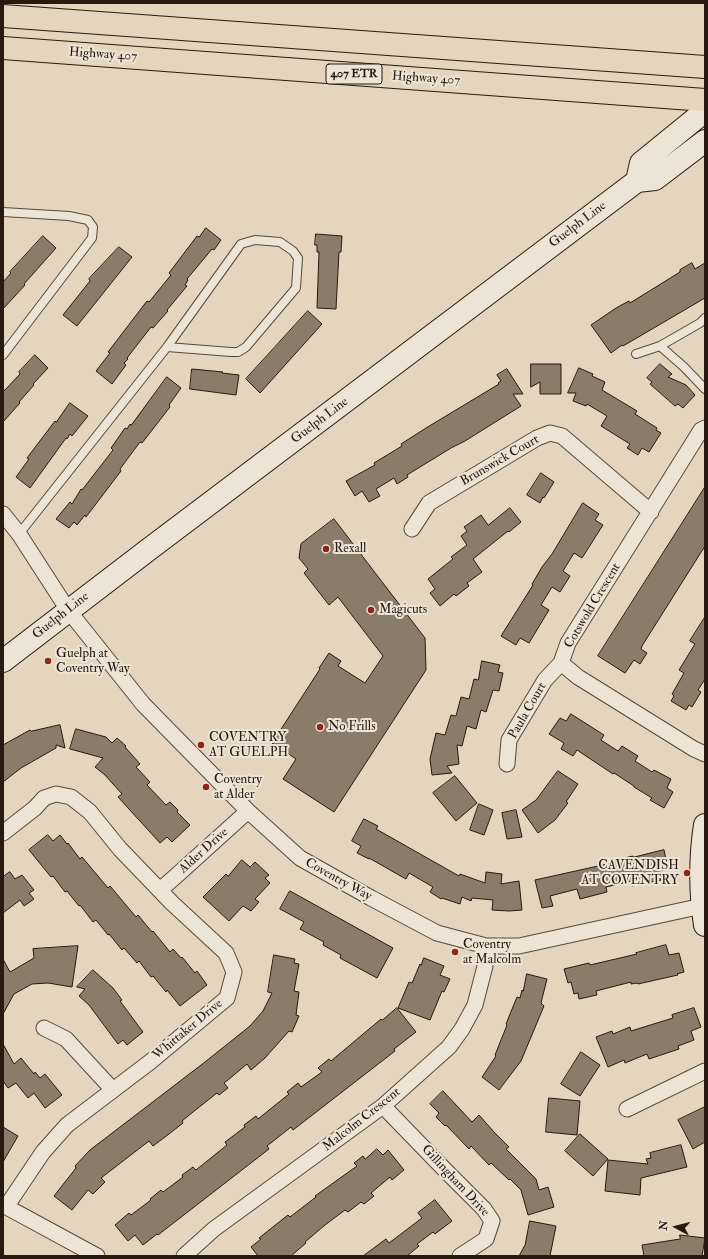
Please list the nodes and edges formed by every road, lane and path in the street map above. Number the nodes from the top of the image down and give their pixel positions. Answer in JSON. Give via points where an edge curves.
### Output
{"nodes":[{"id":1,"x":3,"y":16,"type":"edge"},
{"id":2,"x":9,"y":49,"type":"edge"},
{"id":3,"x":705,"y":67,"type":"edge"},
{"id":4,"x":705,"y":100,"type":"edge"},
{"id":5,"x":705,"y":111,"type":"edge"},
{"id":6,"x":705,"y":141,"type":"edge"},
{"id":7,"x":637,"y":181,"type":"junction"},
{"id":8,"x":3,"y":212,"type":"edge"},
{"id":9,"x":705,"y":318,"type":"edge"},
{"id":10,"x":660,"y":346,"type":"junction"},
{"id":11,"x":167,"y":347,"type":"junction"},
{"id":12,"x":636,"y":354,"type":"dead end"},
{"id":13,"x":3,"y":355,"type":"edge"},
{"id":14,"x":705,"y":389,"type":"edge"},
{"id":15,"x":705,"y":428,"type":"edge"},
{"id":16,"x":650,"y":512,"type":"junction"},
{"id":17,"x":3,"y":514,"type":"edge"},
{"id":18,"x":412,"y":529,"type":"dead end"},
{"id":19,"x":19,"y":534,"type":"junction"},
{"id":20,"x":68,"y":610,"type":"junction"},
{"id":21,"x":3,"y":661,"type":"edge"},
{"id":22,"x":561,"y":663,"type":"junction"},
{"id":23,"x":705,"y":754,"type":"edge"},
{"id":24,"x":508,"y":764,"type":"dead end"},
{"id":25,"x":248,"y":811,"type":"junction"},
{"id":26,"x":705,"y":825,"type":"edge"},
{"id":27,"x":3,"y":833,"type":"edge"},
{"id":28,"x":160,"y":890,"type":"junction"},
{"id":29,"x":703,"y":915,"type":"edge"},
{"id":30,"x":486,"y":946,"type":"junction"},
{"id":31,"x":44,"y":1028,"type":"dead end"},
{"id":32,"x":705,"y":1071,"type":"edge"},
{"id":33,"x":113,"y":1090,"type":"junction"},
{"id":34,"x":383,"y":1106,"type":"junction"},
{"id":35,"x":627,"y":1109,"type":"dead end"},
{"id":36,"x":5,"y":1206,"type":"edge"},
{"id":37,"x":97,"y":1256,"type":"edge"},
{"id":38,"x":184,"y":1256,"type":"edge"},
{"id":39,"x":460,"y":1256,"type":"edge"}],
"edges":[{"from":1,"to":3,"type":"highway"},
{"from":2,"to":4,"type":"highway","name":"Highway 407","number":"407 ETR"},
{"from":5,"to":7,"type":"main road","via":[[641,163]]},
{"from":6,"to":7,"type":"main road","name":"Guelph Line","via":[[655,179]]},
{"from":7,"to":20,"type":"main road","name":"Guelph Line"},
{"from":8,"to":13,"type":"lane","via":[[69,216],[88,220],[93,227],[92,238]]},
{"from":9,"to":10,"type":"lane"},
{"from":10,"to":12,"type":"lane"},
{"from":10,"to":14,"type":"lane"},
{"from":11,"to":11,"type":"lane","via":[[231,352],[238,352],[246,347],[296,288],[298,258],[293,251],[280,242],[255,240],[241,244]]},
{"from":11,"to":19,"type":"lane"},
{"from":15,"to":16,"type":"street","name":"Cotswold Crescent","via":[[701,430]]},
{"from":16,"to":18,"type":"street","name":"Brunswick Court","via":[[562,436],[550,433],[537,438],[429,503]]},
{"from":16,"to":22,"type":"street","name":"Cotswold Crescent","via":[[568,643]]},
{"from":17,"to":19,"type":"street","name":"Coventry Way"},
{"from":19,"to":20,"type":"street","name":"Coventry Way"},
{"from":20,"to":21,"type":"main road","name":"Guelph Line"},
{"from":20,"to":25,"type":"street","name":"Coventry Way","via":[[143,704]]},
{"from":22,"to":23,"type":"street","name":"Cotswold Crescent","via":[[578,677]]},
{"from":22,"to":24,"type":"street","name":"Paula Court","via":[[544,680],[509,740]]},
{"from":25,"to":28,"type":"street","name":"Alder Drive"},
{"from":25,"to":30,"type":"street","name":"Coventry Way","via":[[300,858],[312,865],[437,933]]},
{"from":26,"to":29,"type":"main road"},
{"from":27,"to":28,"type":"street","name":"Whittaker Drive","via":[[44,798],[56,794],[71,797],[90,812],[120,849]]},
{"from":28,"to":33,"type":"street","name":"Whittaker Drive","via":[[226,954],[234,972],[227,998]]},
{"from":29,"to":30,"type":"street","name":"Coventry Way","via":[[519,946]]},
{"from":30,"to":34,"type":"street","name":"Malcolm Crescent","via":[[485,966],[476,1005],[462,1029],[449,1048]]},
{"from":31,"to":33,"type":"street","via":[[66,1039]]},
{"from":32,"to":35,"type":"street"},
{"from":33,"to":36,"type":"street","name":"Whittaker Drive","via":[[67,1125],[43,1152]]},
{"from":34,"to":38,"type":"street","name":"Malcolm Crescent","via":[[214,1229]]},
{"from":34,"to":39,"type":"street","name":"Gillingham Drive","via":[[484,1209],[492,1221],[486,1239]]},
{"from":36,"to":37,"type":"street","name":"Whittaker Drive"}]}
